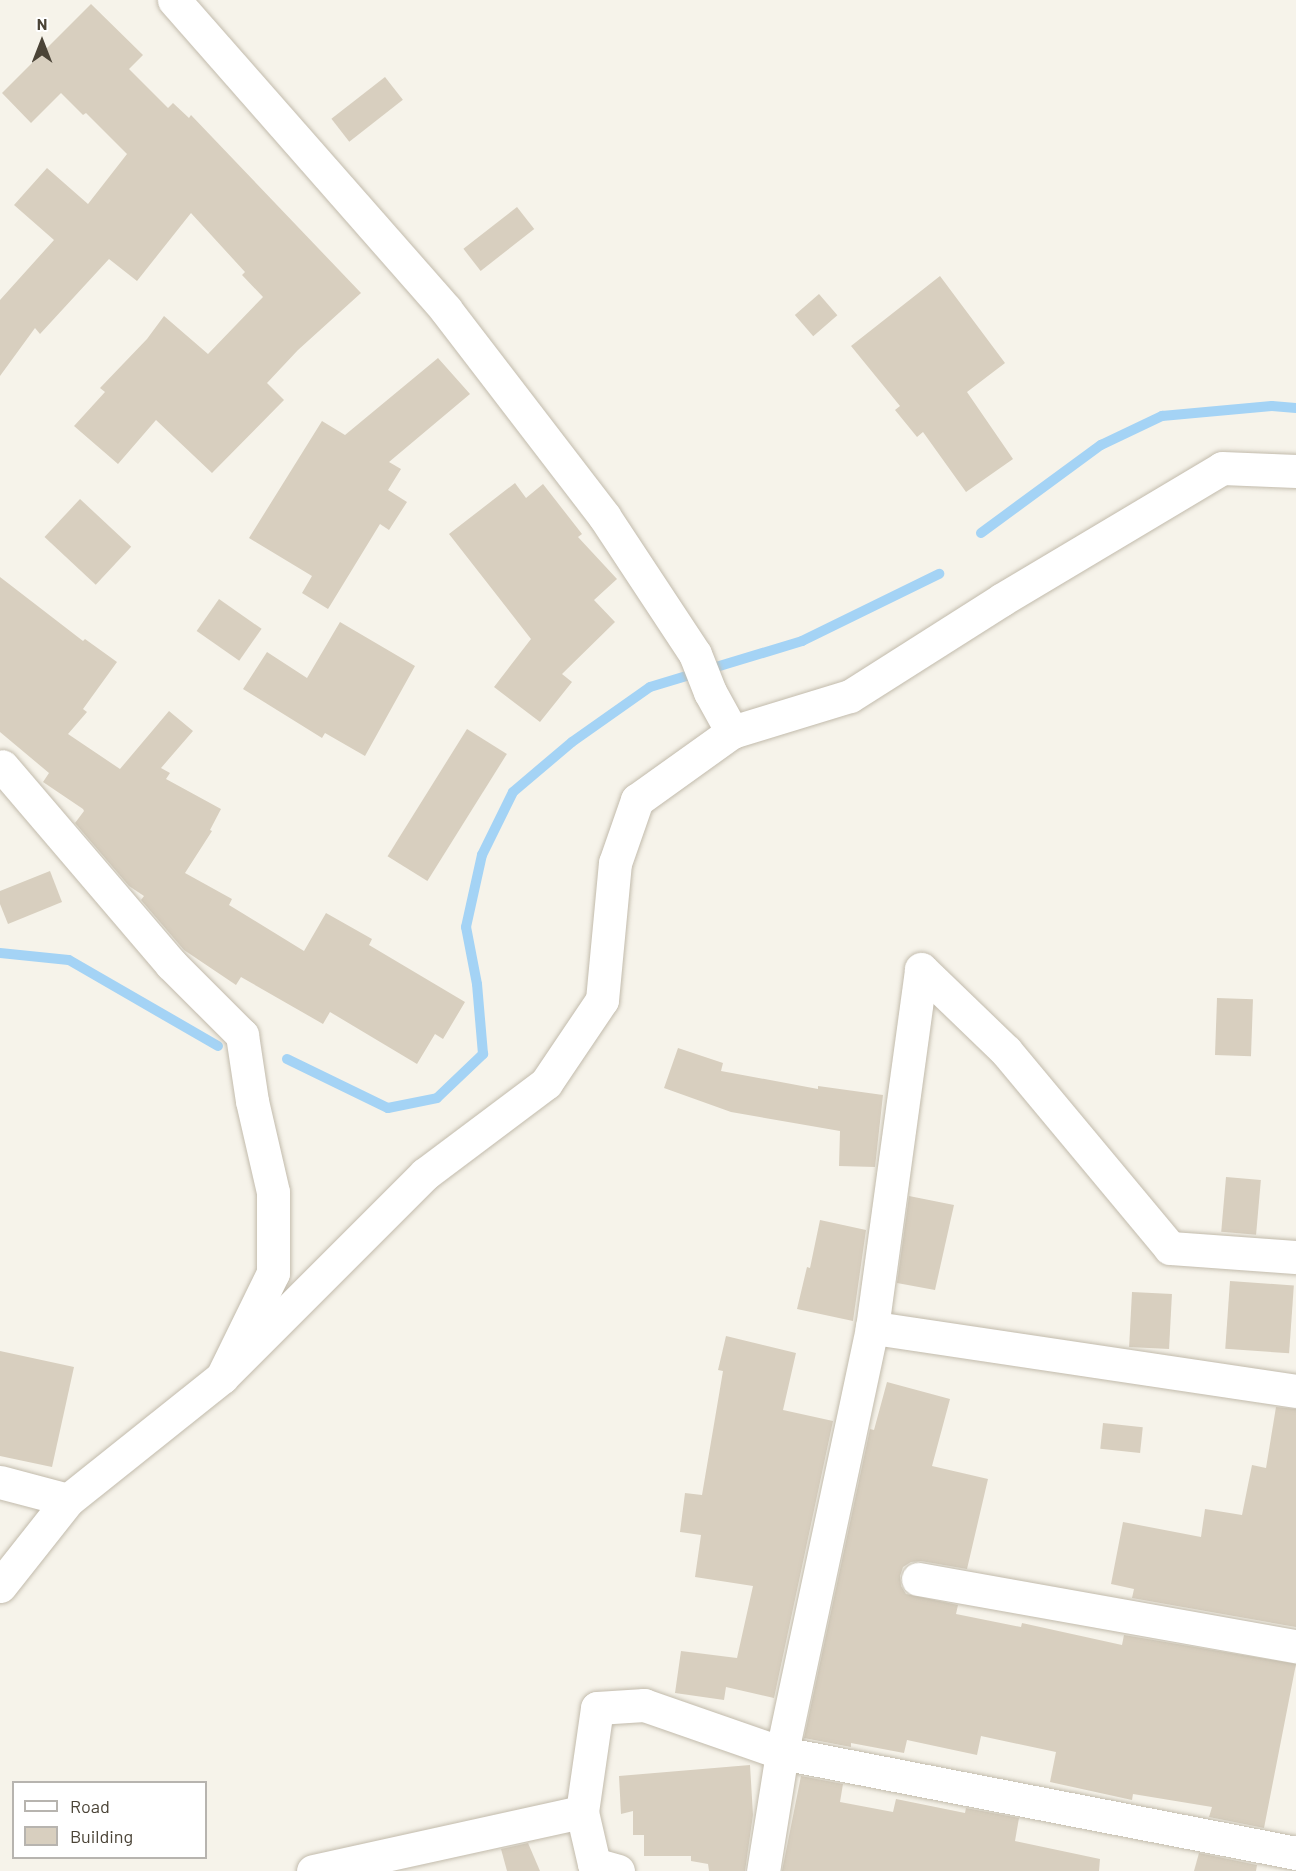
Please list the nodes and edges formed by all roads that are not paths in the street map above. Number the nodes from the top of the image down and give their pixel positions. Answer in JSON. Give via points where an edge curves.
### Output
{"nodes":[{"id":1,"x":174,"y":0,"type":"edge"},
{"id":2,"x":1296,"y":471,"type":"edge"},
{"id":3,"x":732,"y":732,"type":"junction"},
{"id":4,"x":3,"y":766,"type":"dead end"},
{"id":5,"x":1296,"y":1257,"type":"edge"},
{"id":6,"x":872,"y":1328,"type":"junction"},
{"id":7,"x":222,"y":1377,"type":"junction"},
{"id":8,"x":1296,"y":1390,"type":"edge"},
{"id":9,"x":0,"y":1482,"type":"edge"},
{"id":10,"x":68,"y":1500,"type":"junction"},
{"id":11,"x":918,"y":1579,"type":"dead end"},
{"id":12,"x":0,"y":1586,"type":"edge"},
{"id":13,"x":1296,"y":1646,"type":"edge"},
{"id":14,"x":782,"y":1753,"type":"junction"},
{"id":15,"x":582,"y":1812,"type":"junction"},
{"id":16,"x":1295,"y":1856,"type":"edge"},
{"id":17,"x":313,"y":1871,"type":"edge"},
{"id":18,"x":618,"y":1871,"type":"edge"},
{"id":19,"x":763,"y":1871,"type":"edge"}],
"edges":[{"from":1,"to":3,"type":"street","via":[[446,310],[604,516],[695,654]]},
{"from":2,"to":3,"type":"street","via":[[1222,468],[850,696]]},
{"from":3,"to":7,"type":"street","via":[[637,800],[615,863],[602,1000],[546,1083],[425,1174]]},
{"from":4,"to":7,"type":"street","via":[[171,964],[242,1035],[273,1192],[273,1273]]},
{"from":5,"to":6,"type":"street","via":[[1170,1248],[1006,1051],[921,969]]},
{"from":6,"to":8,"type":"street"},
{"from":6,"to":14,"type":"street"},
{"from":7,"to":10,"type":"street"},
{"from":9,"to":10,"type":"street"},
{"from":10,"to":12,"type":"street"},
{"from":11,"to":13,"type":"street"},
{"from":14,"to":15,"type":"street","via":[[644,1705],[597,1708]]},
{"from":14,"to":16,"type":"street"},
{"from":14,"to":19,"type":"street"},
{"from":15,"to":17,"type":"street"},
{"from":15,"to":18,"type":"street","via":[[594,1864]]}]}
